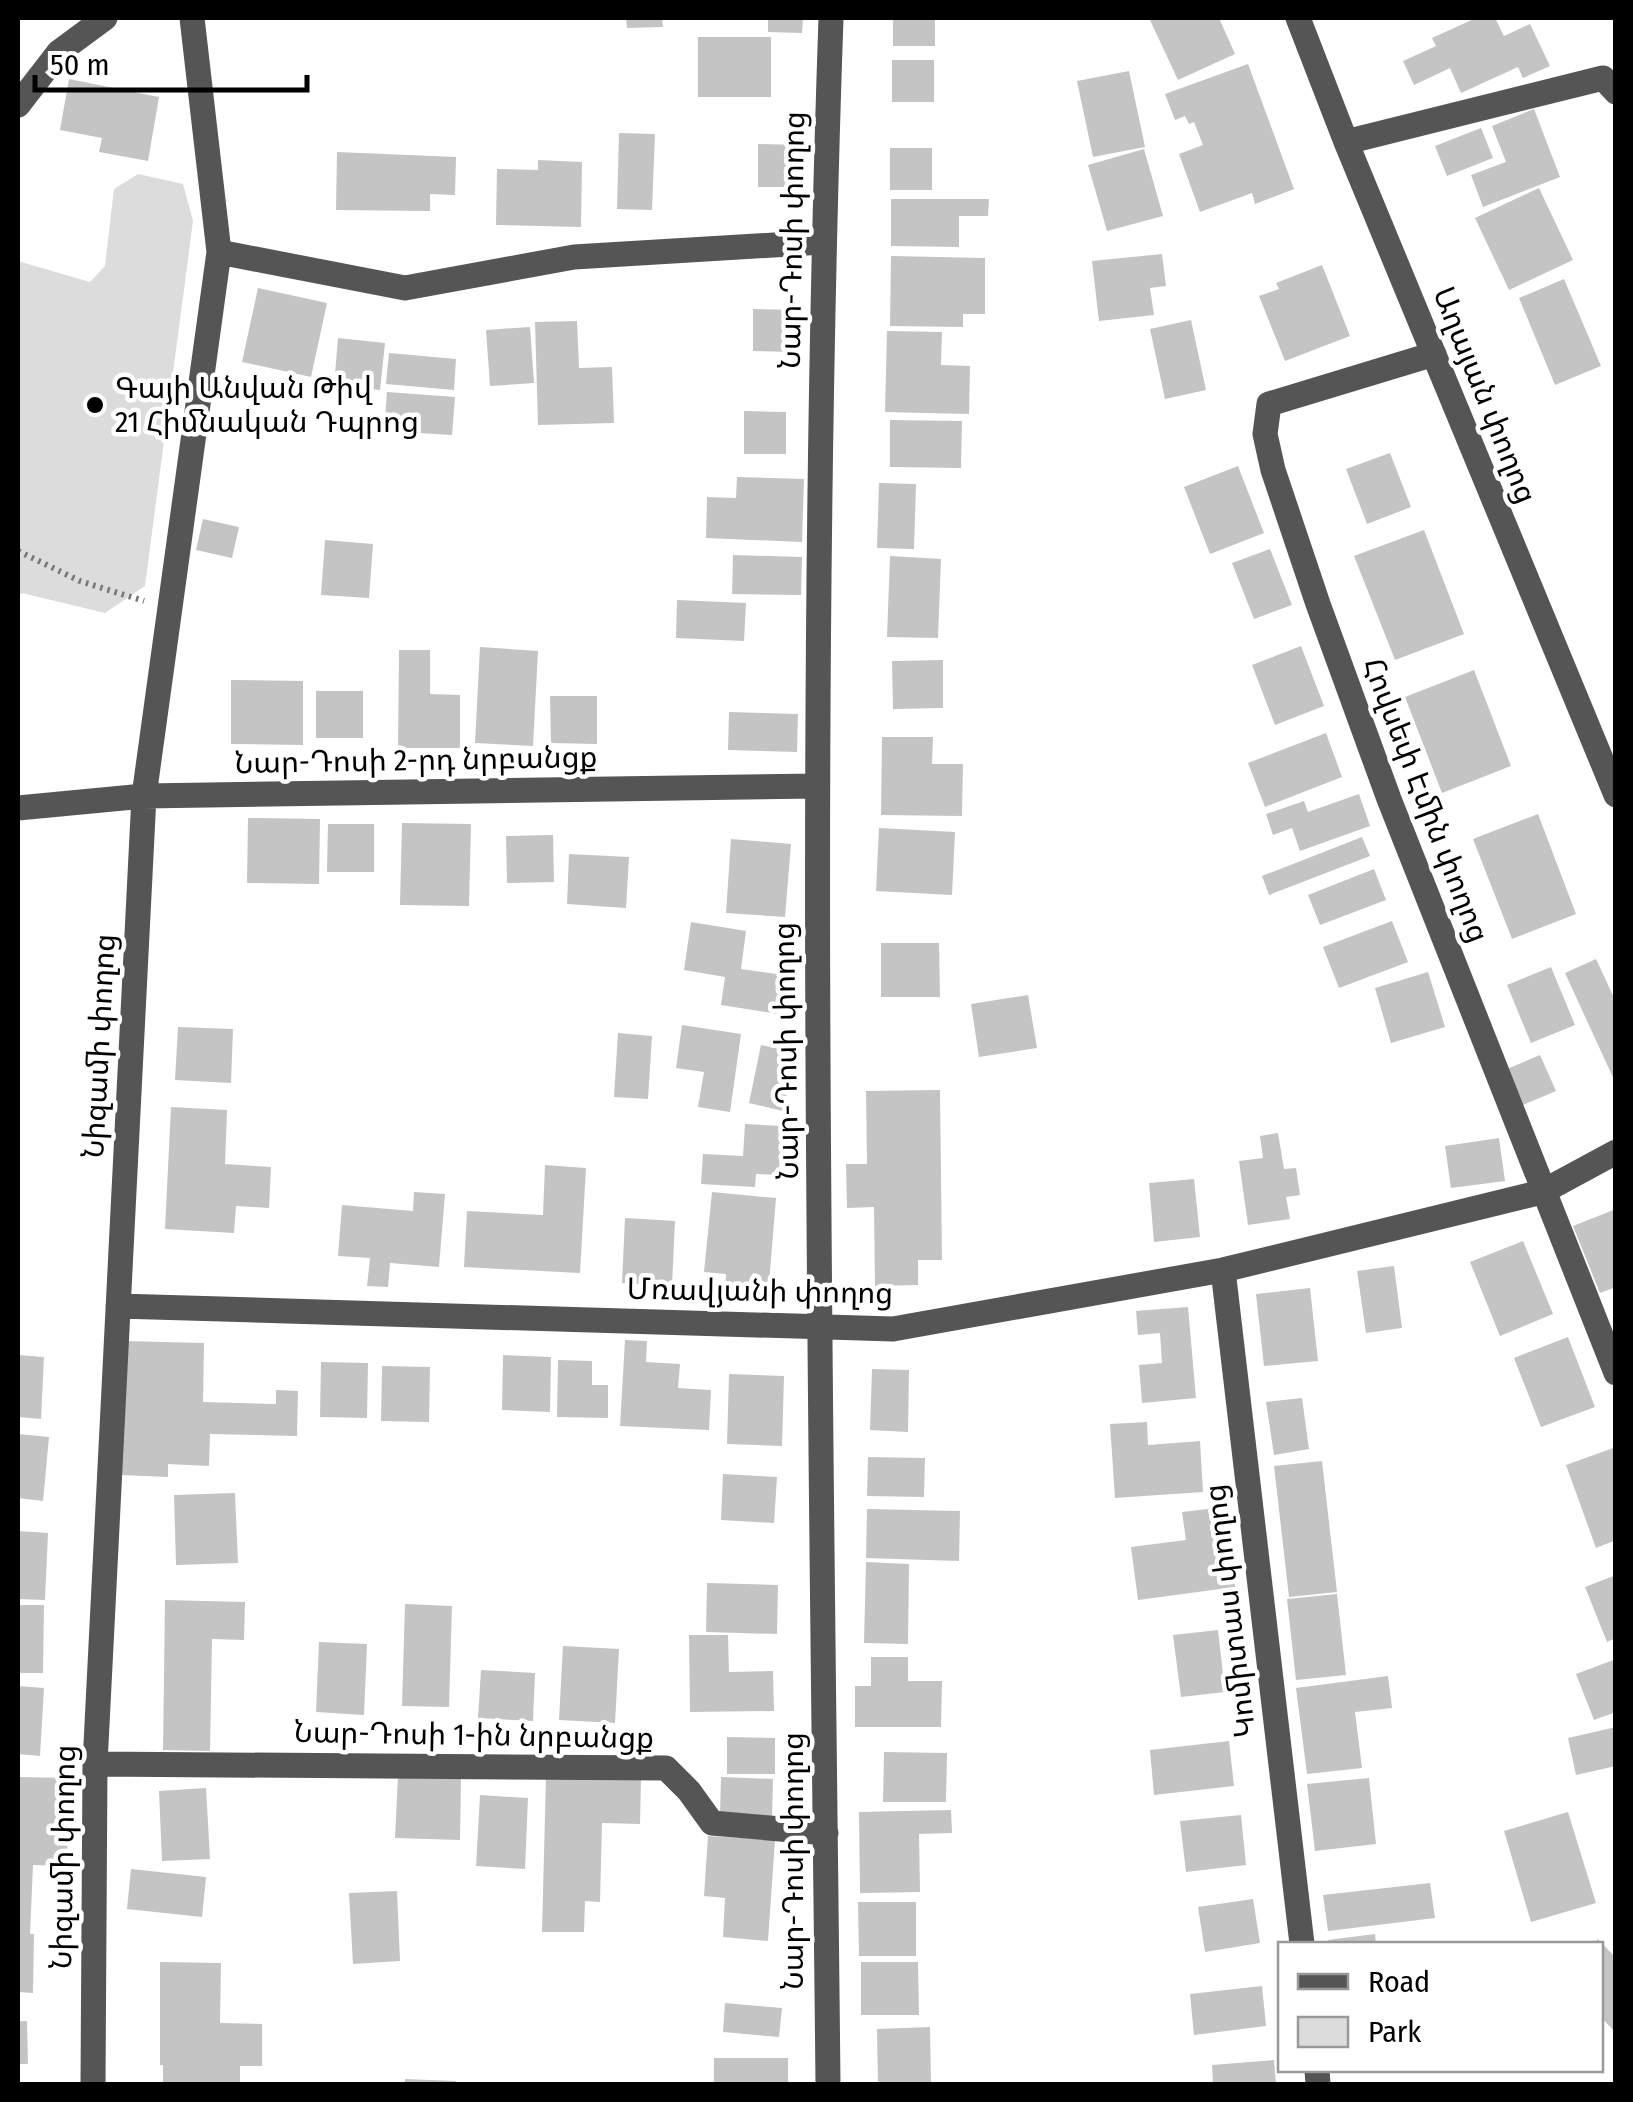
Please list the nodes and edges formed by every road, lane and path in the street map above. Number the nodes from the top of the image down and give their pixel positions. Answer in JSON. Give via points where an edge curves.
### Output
{"nodes":[{"id":1,"x":105,"y":18,"type":"edge"},
{"id":2,"x":192,"y":18,"type":"edge"},
{"id":3,"x":831,"y":18,"type":"edge"},
{"id":4,"x":1298,"y":18,"type":"edge"},
{"id":5,"x":1615,"y":91,"type":"edge"},
{"id":6,"x":18,"y":105,"type":"edge"},
{"id":7,"x":1346,"y":142,"type":"junction"},
{"id":8,"x":823,"y":242,"type":"junction"},
{"id":9,"x":219,"y":252,"type":"junction"},
{"id":10,"x":1434,"y":354,"type":"junction"},
{"id":11,"x":18,"y":551,"type":"edge"},
{"id":12,"x":170,"y":608,"type":"junction"},
{"id":13,"x":816,"y":786,"type":"junction"},
{"id":14,"x":1616,"y":795,"type":"edge"},
{"id":15,"x":144,"y":796,"type":"junction"},
{"id":16,"x":18,"y":808,"type":"edge"},
{"id":17,"x":1616,"y":1152,"type":"edge"},
{"id":18,"x":1542,"y":1192,"type":"junction"},
{"id":19,"x":1224,"y":1270,"type":"junction"},
{"id":20,"x":118,"y":1306,"type":"junction"},
{"id":21,"x":821,"y":1326,"type":"junction"},
{"id":22,"x":1616,"y":1373,"type":"edge"},
{"id":23,"x":94,"y":1764,"type":"junction"},
{"id":24,"x":826,"y":1834,"type":"junction"},
{"id":25,"x":1302,"y":1942,"type":"edge"},
{"id":26,"x":94,"y":2084,"type":"edge"},
{"id":27,"x":828,"y":2084,"type":"edge"}],
"edges":[{"from":1,"to":6,"type":"street","via":[[59,52]]},
{"from":2,"to":9,"type":"street","name":"Նիզամի փողոց"},
{"from":3,"to":8,"type":"street","name":"Նար-Դոսի փողոց"},
{"from":4,"to":7,"type":"street","name":"Աղայան փողոց"},
{"from":5,"to":7,"type":"street","via":[[1603,78]]},
{"from":7,"to":10,"type":"street","name":"Աղայան փողոց"},
{"from":8,"to":9,"type":"street","via":[[574,257],[405,288]]},
{"from":8,"to":13,"type":"street","name":"Նար-Դոսի փողոց"},
{"from":9,"to":12,"type":"street","name":"Նիզամի փողոց"},
{"from":10,"to":14,"type":"street","name":"Աղայան փողոց"},
{"from":10,"to":18,"type":"street","name":"Հովսեփ Էմին փողոց","via":[[1269,404],[1265,434],[1364,728]]},
{"from":11,"to":12,"type":"path","via":[[80,581]]},
{"from":12,"to":15,"type":"street","name":"Նիզամի փողոց"},
{"from":13,"to":15,"type":"street","name":"Նար-Դոսի 2-րդ նրբանցք"},
{"from":13,"to":21,"type":"street","name":"Նար-Դոսի փողոց"},
{"from":15,"to":16,"type":"street","name":"Նար-Դոսի 2-րդ նրբանցք"},
{"from":15,"to":20,"type":"street","name":"Նիզամի փողոց"},
{"from":17,"to":18,"type":"street","name":"Մռավյանի փողոց"},
{"from":18,"to":19,"type":"street","name":"Մռավյանի փողոց"},
{"from":18,"to":22,"type":"street","name":"Հովսեփ Էմին փողոց"},
{"from":19,"to":21,"type":"street","name":"Մռավյանի փողոց","via":[[893,1329]]},
{"from":19,"to":25,"type":"street","name":"Կոմիտաս փողոց"},
{"from":20,"to":21,"type":"street","name":"Մռավյանի փողոց"},
{"from":20,"to":23,"type":"street","name":"Նիզամի փողոց"},
{"from":21,"to":24,"type":"street","name":"Նար-Դոսի փողոց"},
{"from":23,"to":24,"type":"street","name":"Նար-Դոսի 1-ին նրբանցք","via":[[666,1768],[712,1823]]},
{"from":23,"to":26,"type":"street","name":"Նիզամի փողոց"},
{"from":24,"to":27,"type":"street","name":"Նար-Դոսի փողոց"}]}
